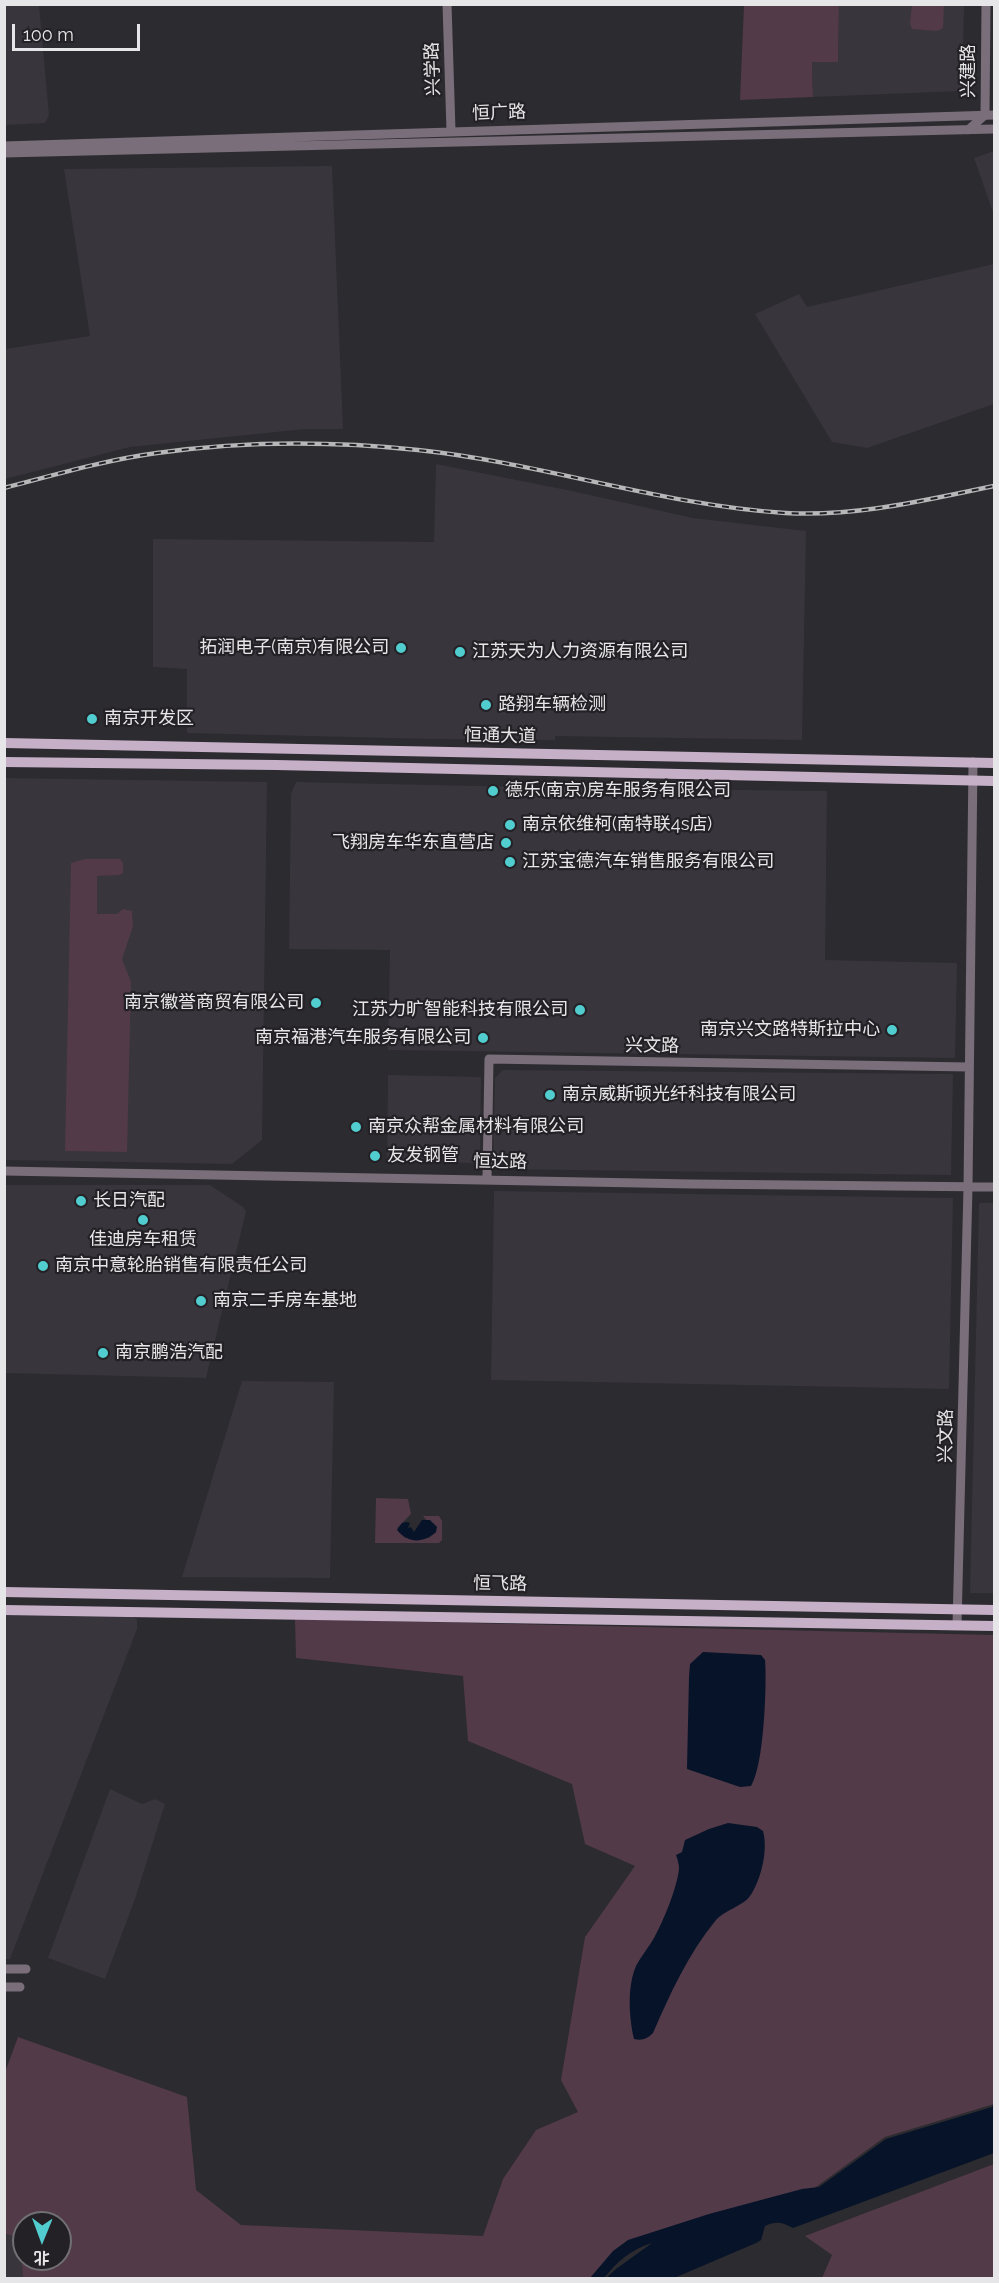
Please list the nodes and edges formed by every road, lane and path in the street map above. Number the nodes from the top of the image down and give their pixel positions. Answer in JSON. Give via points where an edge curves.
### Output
{"nodes":[{"id":1,"x":447,"y":4,"type":"edge"},
{"id":2,"x":986,"y":4,"type":"edge"},
{"id":3,"x":990,"y":115,"type":"edge"},
{"id":4,"x":994,"y":129,"type":"edge"},
{"id":5,"x":968,"y":130,"type":"junction"},
{"id":6,"x":452,"y":131,"type":"junction"},
{"id":7,"x":4,"y":146,"type":"edge"},
{"id":8,"x":4,"y":153,"type":"edge"},
{"id":9,"x":4,"y":743,"type":"edge"},
{"id":10,"x":4,"y":762,"type":"edge"},
{"id":11,"x":973,"y":762,"type":"junction"},
{"id":12,"x":994,"y":763,"type":"edge"},
{"id":13,"x":973,"y":780,"type":"junction"},
{"id":14,"x":994,"y":781,"type":"edge"},
{"id":15,"x":969,"y":1067,"type":"junction"},
{"id":16,"x":4,"y":1171,"type":"edge"},
{"id":17,"x":487,"y":1179,"type":"junction"},
{"id":18,"x":968,"y":1187,"type":"junction"},
{"id":19,"x":994,"y":1187,"type":"edge"},
{"id":20,"x":4,"y":1592,"type":"edge"},
{"id":21,"x":958,"y":1609,"type":"junction"},
{"id":22,"x":4,"y":1610,"type":"edge"},
{"id":23,"x":994,"y":1610,"type":"edge"},
{"id":24,"x":957,"y":1625,"type":"junction"},
{"id":25,"x":994,"y":1626,"type":"edge"},
{"id":26,"x":4,"y":1969,"type":"edge"},
{"id":27,"x":26,"y":1969,"type":"dead end"},
{"id":28,"x":4,"y":1986,"type":"edge"},
{"id":29,"x":20,"y":1987,"type":"dead end"}],
"edges":[{"from":1,"to":6,"type":"street","name":"兴学路"},
{"from":2,"to":3,"type":"street","name":"兴建路"},
{"from":3,"to":5,"type":"street","name":"兴建路"},
{"from":3,"to":6,"type":"street","name":"恒广路"},
{"from":4,"to":5,"type":"street","name":"恒广路"},
{"from":5,"to":8,"type":"street","name":"恒广路"},
{"from":6,"to":7,"type":"street","name":"恒广路"},
{"from":9,"to":11,"type":"main road","name":"恒通大道"},
{"from":10,"to":13,"type":"main road","name":"恒通大道"},
{"from":11,"to":12,"type":"main road","name":"恒通大道"},
{"from":11,"to":13,"type":"street","name":"兴文路"},
{"from":13,"to":14,"type":"main road","name":"恒通大道"},
{"from":13,"to":15,"type":"street","name":"兴文路"},
{"from":15,"to":17,"type":"street","name":"兴文路","via":[[489,1059]]},
{"from":15,"to":18,"type":"street","name":"兴文路"},
{"from":16,"to":17,"type":"street","name":"恒达路"},
{"from":17,"to":18,"type":"street","name":"恒达路"},
{"from":18,"to":19,"type":"street","name":"恒达路"},
{"from":18,"to":21,"type":"street","name":"兴文路"},
{"from":20,"to":21,"type":"main road","name":"恒飞路"},
{"from":21,"to":23,"type":"main road","name":"恒飞路"},
{"from":21,"to":24,"type":"street","name":"兴文路"},
{"from":22,"to":24,"type":"main road","name":"恒飞路"},
{"from":24,"to":25,"type":"main road","name":"恒飞路"},
{"from":26,"to":27,"type":"street"},
{"from":28,"to":29,"type":"street"}]}
